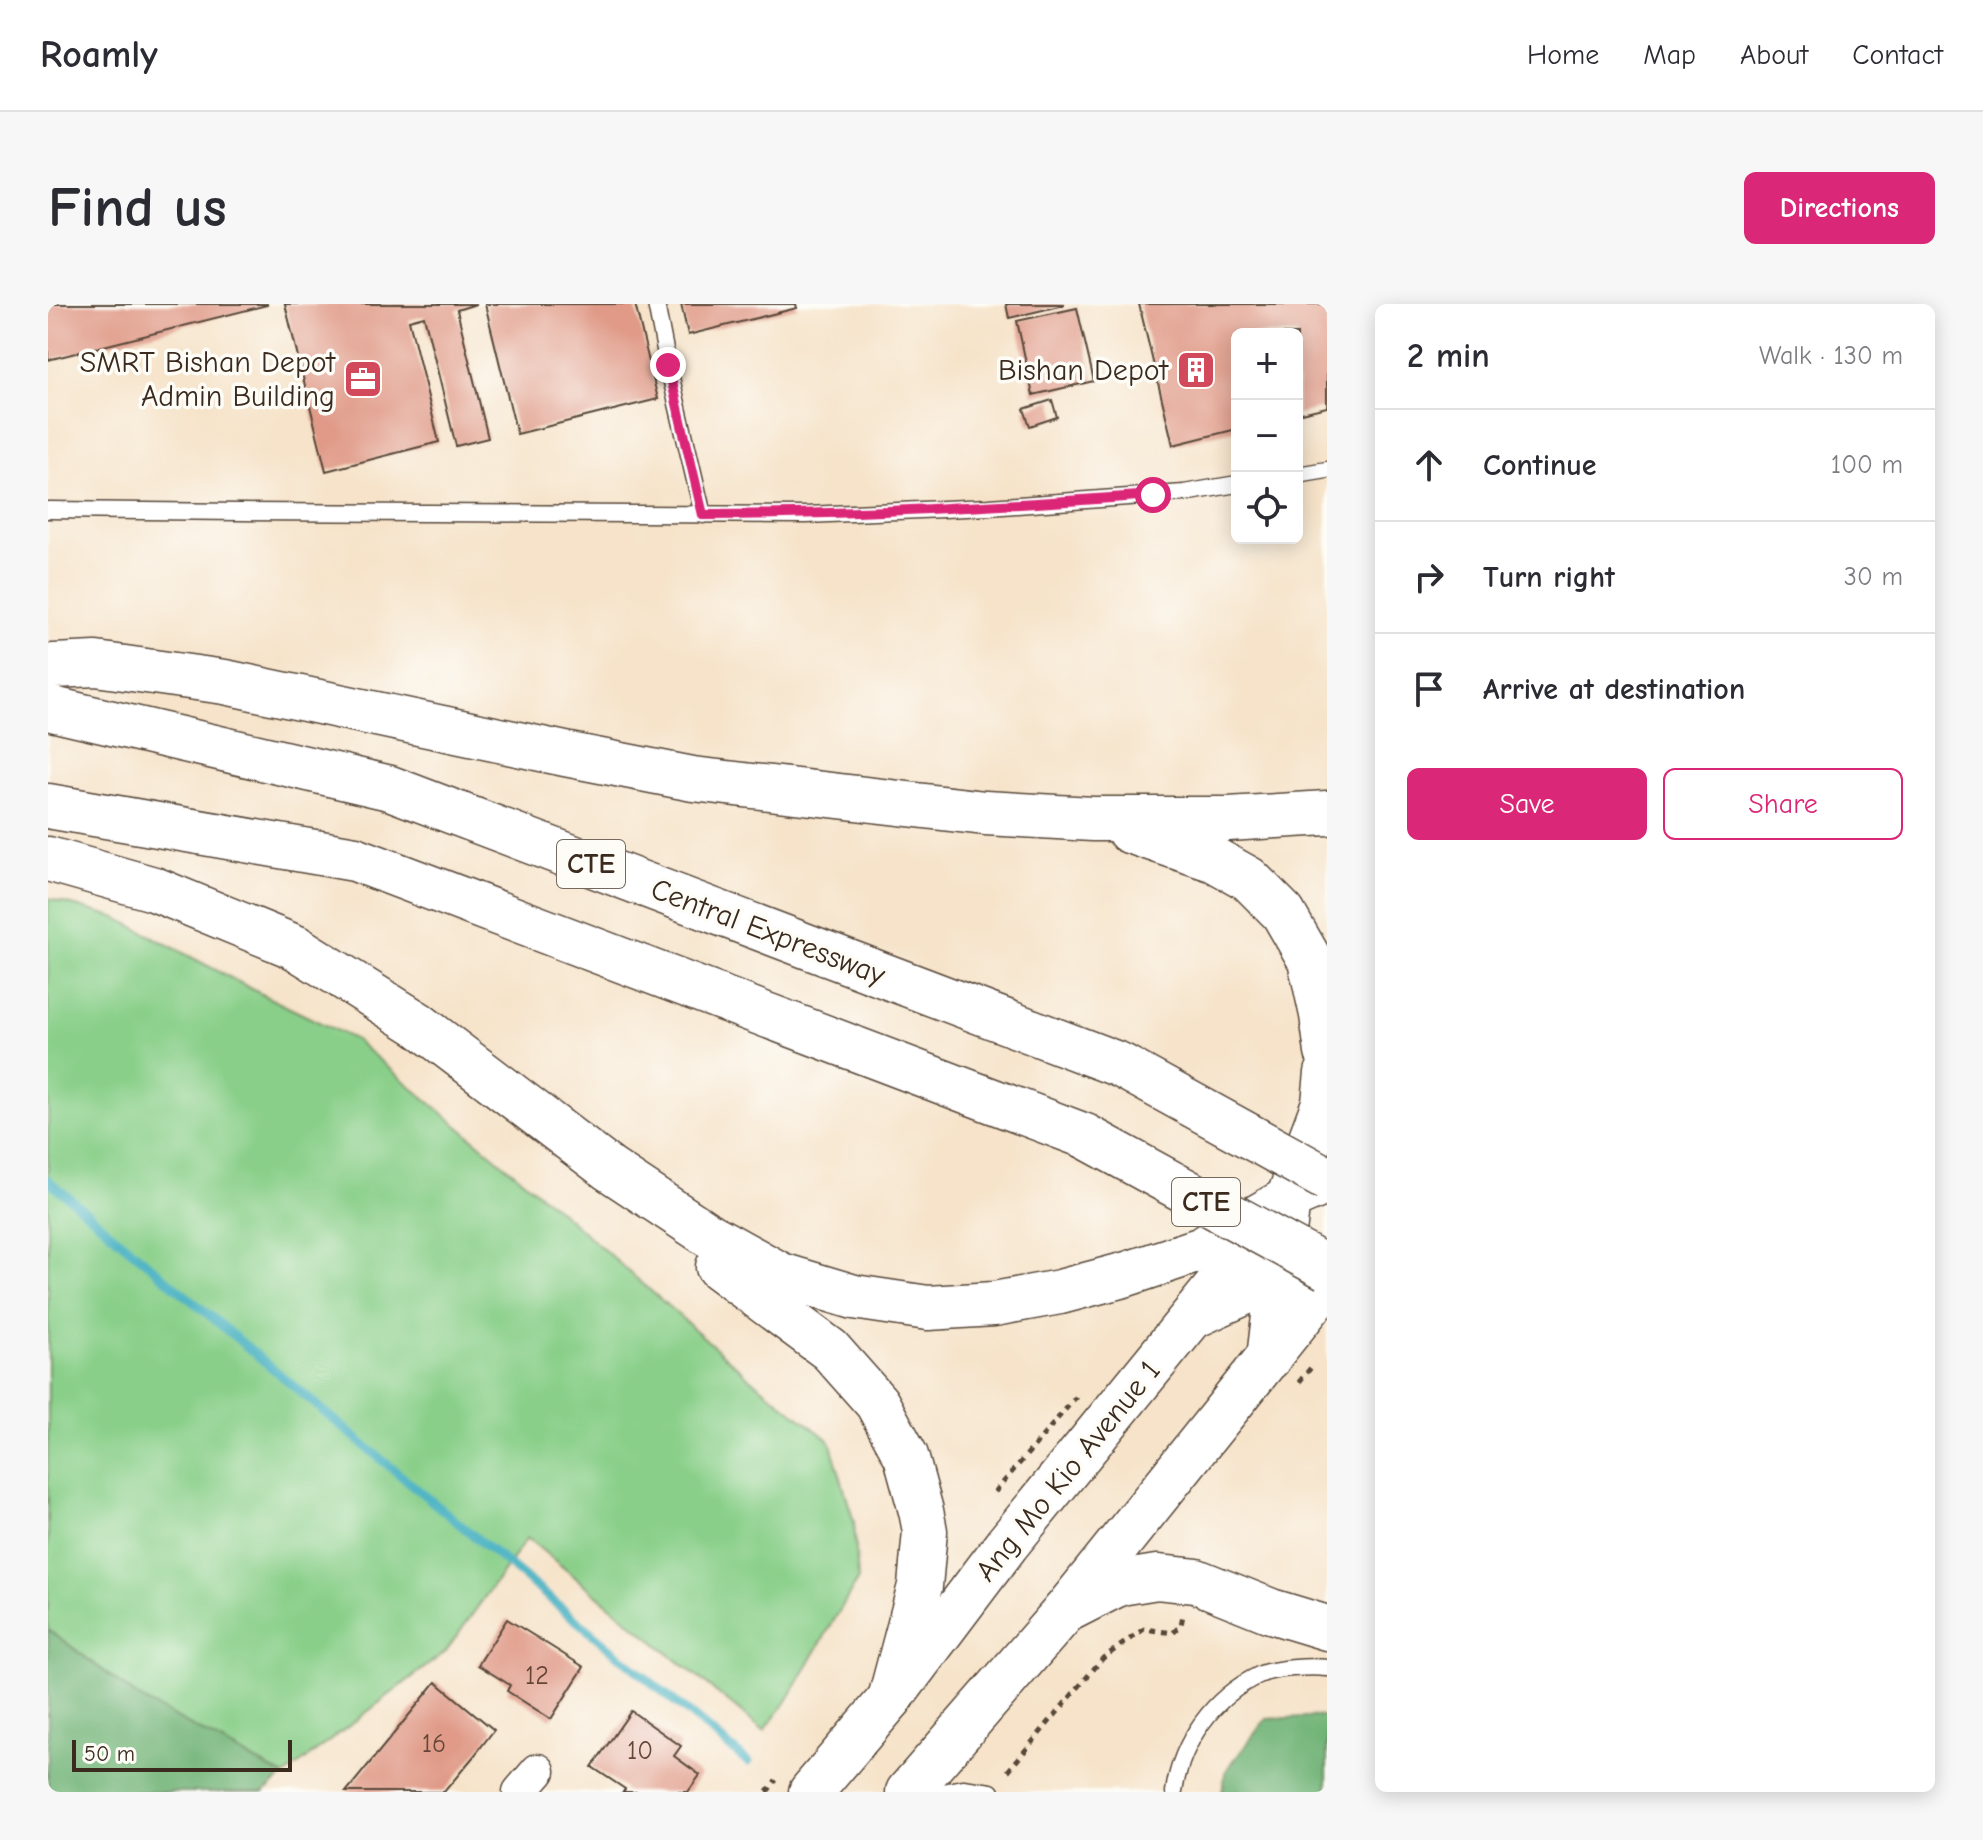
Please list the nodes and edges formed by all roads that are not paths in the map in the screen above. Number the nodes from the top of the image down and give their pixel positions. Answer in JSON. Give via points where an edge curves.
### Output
{"nodes":[{"id":1,"x":656,"y":304,"type":"edge"},
{"id":2,"x":1327,"y":470,"type":"edge"},
{"id":3,"x":1303,"y":474,"type":"edge"},
{"id":4,"x":1231,"y":485,"type":"edge"},
{"id":5,"x":48,"y":510,"type":"edge"},
{"id":6,"x":703,"y":515,"type":"junction"},
{"id":7,"x":48,"y":668,"type":"edge"},
{"id":8,"x":48,"y":708,"type":"edge"},
{"id":9,"x":48,"y":806,"type":"edge"},
{"id":10,"x":1327,"y":813,"type":"edge"},
{"id":11,"x":1093,"y":819,"type":"junction"},
{"id":12,"x":48,"y":859,"type":"edge"},
{"id":13,"x":1327,"y":1052,"type":"edge"},
{"id":14,"x":1327,"y":1073,"type":"edge"},
{"id":15,"x":1327,"y":1153,"type":"edge"},
{"id":16,"x":609,"y":1169,"type":"junction"},
{"id":17,"x":1314,"y":1186,"type":"edge"},
{"id":18,"x":1327,"y":1255,"type":"edge"},
{"id":19,"x":1327,"y":1268,"type":"edge"},
{"id":20,"x":1279,"y":1277,"type":"junction"},
{"id":21,"x":1327,"y":1284,"type":"edge"},
{"id":22,"x":1194,"y":1316,"type":"junction"},
{"id":23,"x":1282,"y":1373,"type":"junction"},
{"id":24,"x":1065,"y":1611,"type":"junction"},
{"id":25,"x":1327,"y":1628,"type":"edge"},
{"id":26,"x":1327,"y":1668,"type":"edge"},
{"id":27,"x":890,"y":1699,"type":"junction"},
{"id":28,"x":794,"y":1786,"type":"edge"},
{"id":29,"x":908,"y":1792,"type":"edge"},
{"id":30,"x":943,"y":1792,"type":"edge"},
{"id":31,"x":991,"y":1792,"type":"edge"},
{"id":32,"x":1174,"y":1792,"type":"edge"}],
"edges":[{"from":1,"to":6,"type":"lane"},
{"from":2,"to":3,"type":"lane"},
{"from":4,"to":6,"type":"lane","via":[[989,507]]},
{"from":5,"to":6,"type":"lane"},
{"from":7,"to":11,"type":"main road","via":[[96,664],[225,682],[693,779],[985,813]]},
{"from":8,"to":17,"type":"main road","name":"Central Expressway","number":"CTE","bridge":true,"via":[[390,788],[1120,1065]]},
{"from":9,"to":19,"type":"main road","number":"CTE","bridge":true,"via":[[355,859],[1085,1136]]},
{"from":10,"to":11,"type":"main road"},
{"from":11,"to":13,"type":"main road","via":[[1215,860],[1249,879],[1283,913],[1310,960]]},
{"from":12,"to":16,"type":"main road","via":[[154,889],[295,947],[418,1024]]},
{"from":14,"to":17,"type":"main road"},
{"from":15,"to":17,"type":"main road","name":"Ang Mo Kio Avenue 1"},
{"from":16,"to":17,"type":"main road","via":[[781,1275],[854,1297],[928,1308],[1047,1295],[1127,1274],[1202,1249]]},
{"from":16,"to":27,"type":"main road","via":[[694,1249],[830,1350],[877,1403],[906,1456],[925,1531],[920,1586]]},
{"from":17,"to":20,"type":"main road"},
{"from":17,"to":22,"type":"main road","name":"Ang Mo Kio Avenue 1"},
{"from":18,"to":20,"type":"main road"},
{"from":20,"to":22,"type":"main road"},
{"from":20,"to":23,"type":"main road"},
{"from":21,"to":23,"type":"main road"},
{"from":22,"to":27,"type":"main road","name":"Ang Mo Kio Avenue 1","via":[[1007,1544]]},
{"from":23,"to":24,"type":"main road"},
{"from":24,"to":25,"type":"main road","via":[[1120,1583],[1157,1577],[1196,1581]]},
{"from":24,"to":29,"type":"main road"},
{"from":26,"to":32,"type":"lane","via":[[1261,1674],[1219,1701],[1192,1737],[1176,1773]]},
{"from":27,"to":28,"type":"main road","name":"Ang Mo Kio Avenue 1"},
{"from":30,"to":31,"type":"lane"}]}
